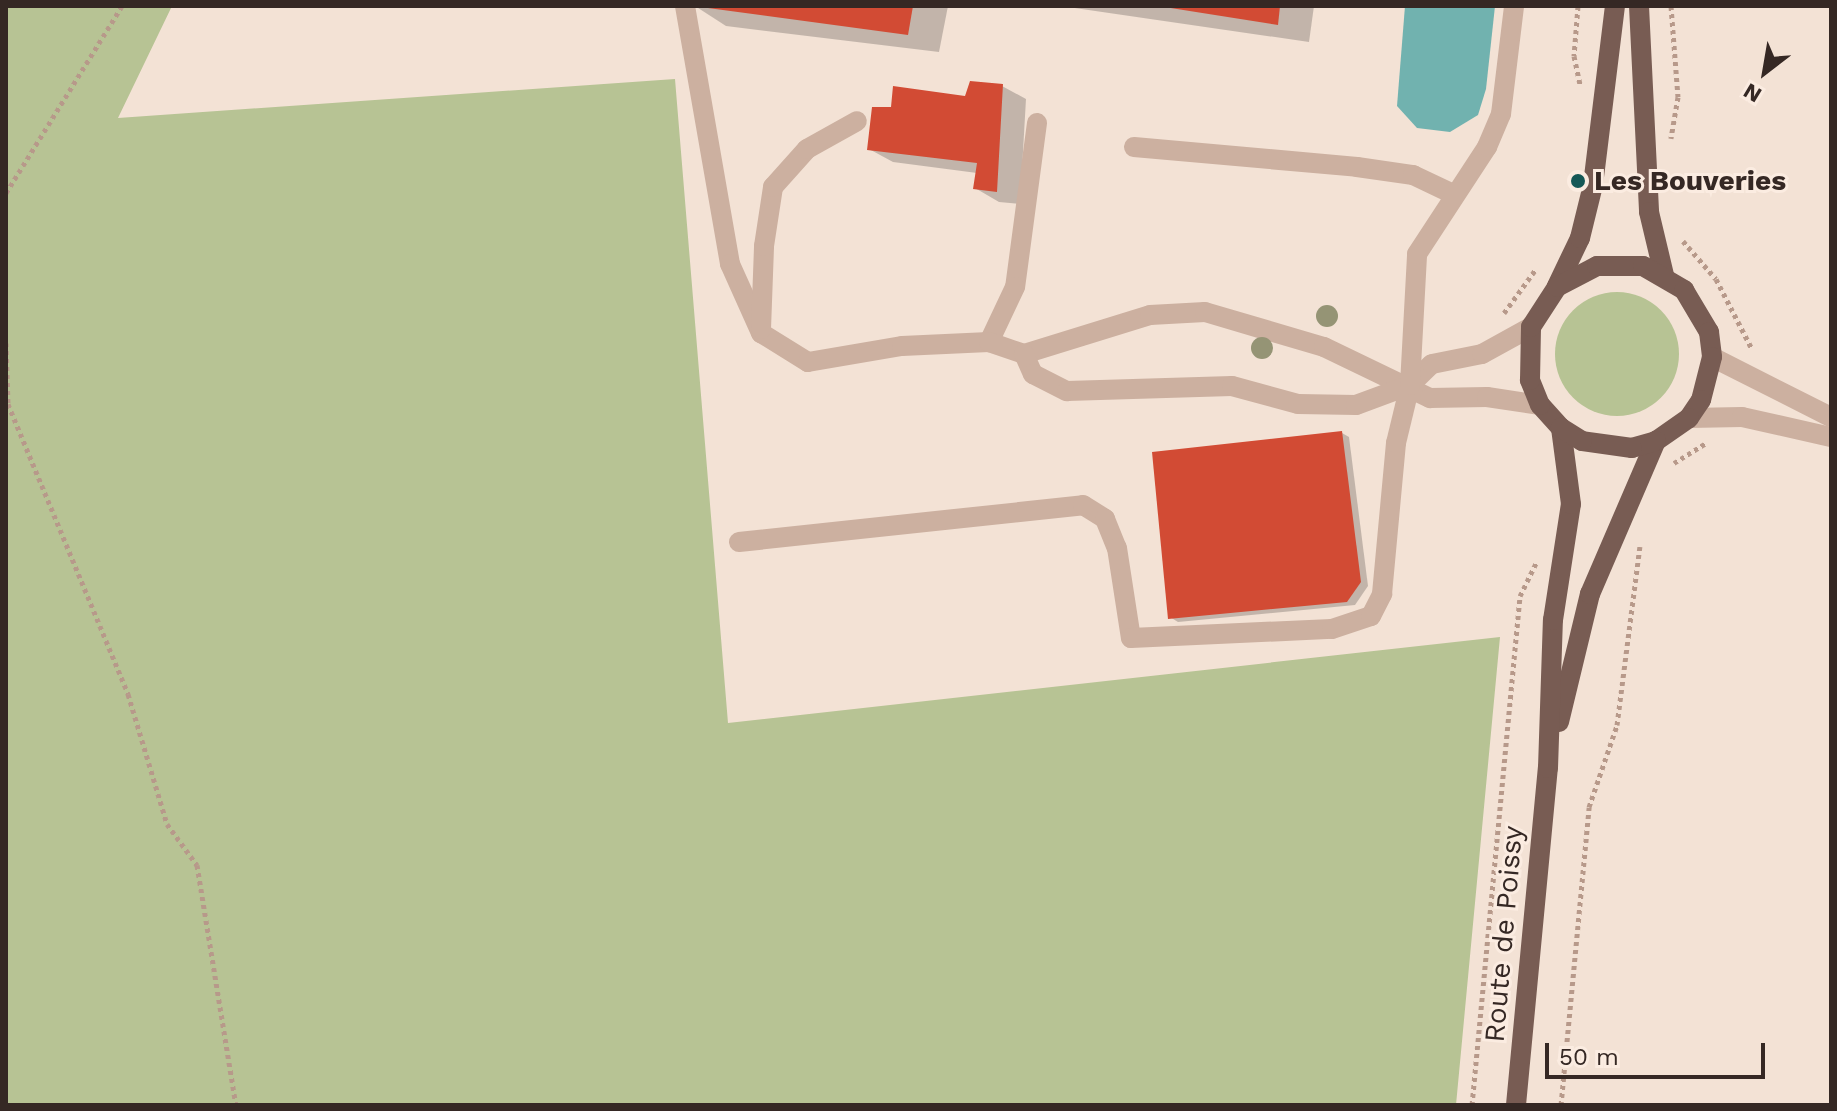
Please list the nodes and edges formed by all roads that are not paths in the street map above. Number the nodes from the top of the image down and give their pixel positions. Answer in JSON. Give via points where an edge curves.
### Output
{"nodes":[{"id":1,"x":685,"y":6,"type":"edge"},
{"id":2,"x":1514,"y":6,"type":"edge"},
{"id":3,"x":1615,"y":6,"type":"edge"},
{"id":4,"x":1639,"y":6,"type":"edge"},
{"id":5,"x":857,"y":121,"type":"dead end"},
{"id":6,"x":1037,"y":123,"type":"dead end"},
{"id":7,"x":1134,"y":147,"type":"dead end"},
{"id":8,"x":1453,"y":194,"type":"junction"},
{"id":9,"x":1664,"y":275,"type":"junction"},
{"id":10,"x":1557,"y":287,"type":"junction"},
{"id":11,"x":1531,"y":327,"type":"junction"},
{"id":12,"x":761,"y":333,"type":"junction"},
{"id":13,"x":989,"y":342,"type":"junction"},
{"id":14,"x":1024,"y":354,"type":"junction"},
{"id":15,"x":1712,"y":357,"type":"junction"},
{"id":16,"x":1410,"y":385,"type":"junction"},
{"id":17,"x":1540,"y":405,"type":"junction"},
{"id":18,"x":1831,"y":417,"type":"edge"},
{"id":19,"x":1689,"y":418,"type":"junction"},
{"id":20,"x":1561,"y":428,"type":"junction"},
{"id":21,"x":1831,"y":437,"type":"edge"},
{"id":22,"x":1656,"y":441,"type":"junction"},
{"id":23,"x":739,"y":542,"type":"dead end"},
{"id":24,"x":1548,"y":768,"type":"junction"},
{"id":25,"x":1516,"y":1105,"type":"edge"}],
"edges":[{"from":1,"to":12,"type":"street","via":[[730,264]]},
{"from":2,"to":8,"type":"street","via":[[1501,114],[1487,147]]},
{"from":3,"to":10,"type":"main road","via":[[1593,185],[1580,238]]},
{"from":4,"to":9,"type":"main road","via":[[1649,212]]},
{"from":5,"to":12,"type":"street","via":[[807,149],[773,187],[764,246]]},
{"from":6,"to":13,"type":"street","via":[[1015,287]]},
{"from":7,"to":8,"type":"street","via":[[1413,175]]},
{"from":8,"to":16,"type":"street","via":[[1417,254]]},
{"from":9,"to":10,"type":"main road","via":[[1620,263],[1586,270]]},
{"from":9,"to":15,"type":"main road","via":[[1700,310]]},
{"from":10,"to":11,"type":"main road"},
{"from":11,"to":16,"type":"street","via":[[1482,354],[1432,364]]},
{"from":11,"to":17,"type":"main road","via":[[1528,367]]},
{"from":12,"to":13,"type":"street","via":[[808,362],[902,346]]},
{"from":13,"to":14,"type":"street"},
{"from":14,"to":16,"type":"street","via":[[1150,315],[1205,312],[1324,347]]},
{"from":14,"to":16,"type":"street","via":[[1033,374],[1067,391],[1232,386],[1298,404],[1356,405]]},
{"from":15,"to":18,"type":"street"},
{"from":15,"to":19,"type":"main road","via":[[1701,400]]},
{"from":16,"to":17,"type":"street","via":[[1430,398],[1487,397]]},
{"from":16,"to":23,"type":"street","via":[[1396,443],[1382,594],[1371,616],[1332,629],[1131,638],[1117,548],[1105,519],[1083,505]]},
{"from":17,"to":20,"type":"main road"},
{"from":19,"to":21,"type":"street","via":[[1742,417]]},
{"from":19,"to":22,"type":"main road"},
{"from":20,"to":22,"type":"main road","via":[[1607,448]]},
{"from":20,"to":24,"type":"main road","via":[[1571,504],[1553,620]]},
{"from":22,"to":24,"type":"main road","via":[[1590,594]]},
{"from":24,"to":25,"type":"main road","name":"Route de Poissy"}]}
